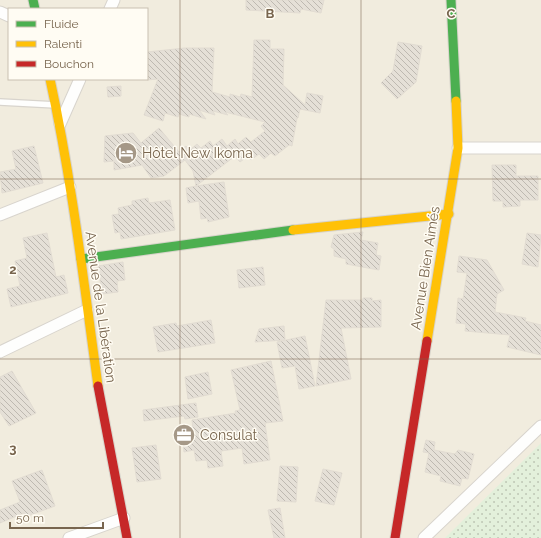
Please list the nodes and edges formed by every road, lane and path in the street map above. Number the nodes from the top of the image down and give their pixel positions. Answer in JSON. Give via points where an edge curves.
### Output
{"nodes":[{"id":1,"x":451,"y":0,"type":"edge"},
{"id":2,"x":50,"y":80,"type":"edge"},
{"id":3,"x":80,"y":80,"type":"edge"},
{"id":4,"x":0,"y":102,"type":"edge"},
{"id":5,"x":56,"y":105,"type":"junction"},
{"id":6,"x":60,"y":124,"type":"junction"},
{"id":7,"x":458,"y":148,"type":"junction"},
{"id":8,"x":541,"y":148,"type":"edge"},
{"id":9,"x":70,"y":187,"type":"junction"},
{"id":10,"x":0,"y":214,"type":"edge"},
{"id":11,"x":448,"y":214,"type":"junction"},
{"id":12,"x":81,"y":259,"type":"junction"},
{"id":13,"x":87,"y":310,"type":"junction"},
{"id":14,"x":0,"y":352,"type":"edge"},
{"id":15,"x":541,"y":426,"type":"edge"},
{"id":16,"x":124,"y":518,"type":"junction"},
{"id":17,"x":69,"y":538,"type":"edge"},
{"id":18,"x":127,"y":538,"type":"edge"},
{"id":19,"x":395,"y":538,"type":"edge"},
{"id":20,"x":424,"y":538,"type":"edge"}],
"edges":[{"from":1,"to":7,"type":"street","name":"Avenue Bien Aimés"},
{"from":2,"to":5,"type":"street","name":"Avenue de la Libération"},
{"from":3,"to":6,"type":"street"},
{"from":4,"to":5,"type":"lane"},
{"from":5,"to":6,"type":"street","name":"Avenue de la Libération"},
{"from":6,"to":9,"type":"street","name":"Avenue de la Libération"},
{"from":7,"to":8,"type":"street"},
{"from":7,"to":11,"type":"street","name":"Avenue Bien Aimés"},
{"from":9,"to":10,"type":"street"},
{"from":9,"to":12,"type":"street","name":"Avenue de la Libération"},
{"from":11,"to":12,"type":"street","via":[[280,230]]},
{"from":11,"to":19,"type":"street","name":"Avenue Bien Aimés"},
{"from":12,"to":13,"type":"street","name":"Avenue de la Libération"},
{"from":13,"to":14,"type":"street"},
{"from":13,"to":16,"type":"street","name":"Avenue de la Libération","via":[[99,396]]},
{"from":15,"to":20,"type":"street"},
{"from":16,"to":17,"type":"street"},
{"from":16,"to":18,"type":"street","name":"Avenue de la Libération"}]}
